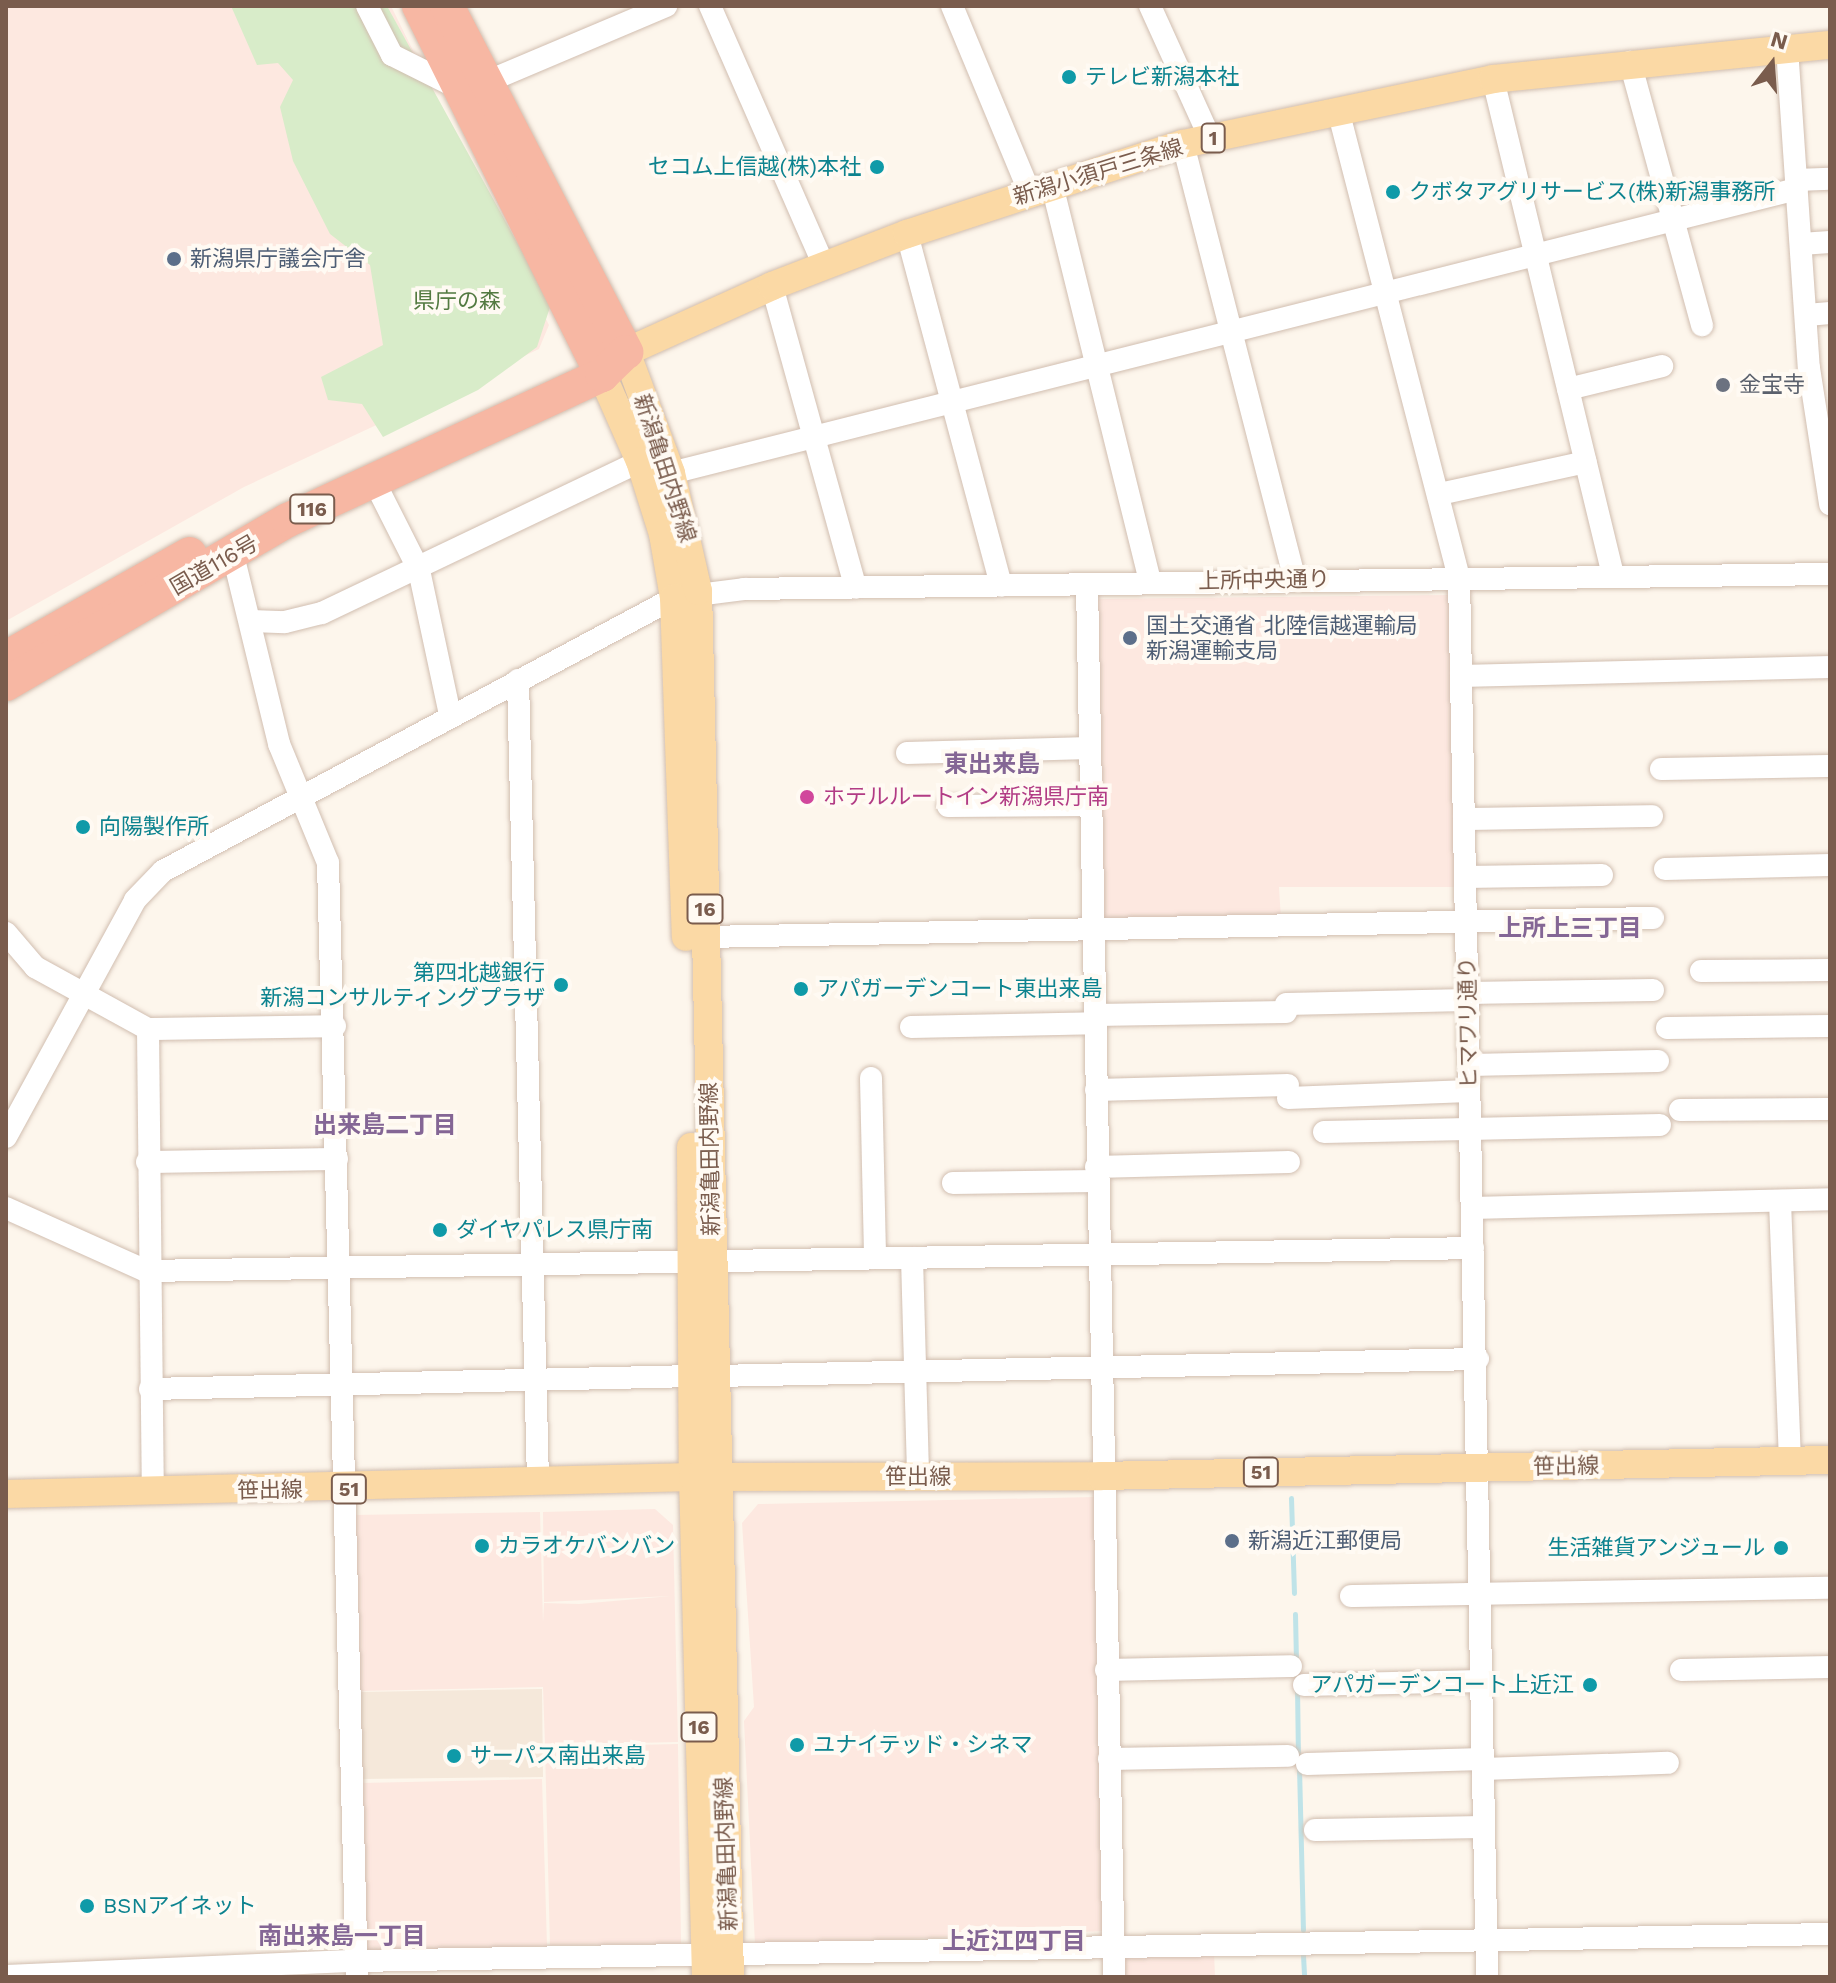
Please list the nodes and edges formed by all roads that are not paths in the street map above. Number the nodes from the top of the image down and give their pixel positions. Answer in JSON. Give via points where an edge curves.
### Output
{"nodes":[{"id":1,"x":367,"y":6,"type":"edge"},
{"id":2,"x":419,"y":6,"type":"edge"},
{"id":3,"x":447,"y":6,"type":"edge"},
{"id":4,"x":666,"y":6,"type":"edge"},
{"id":5,"x":710,"y":6,"type":"edge"},
{"id":6,"x":952,"y":6,"type":"edge"},
{"id":7,"x":1150,"y":6,"type":"edge"},
{"id":8,"x":1830,"y":45,"type":"edge"},
{"id":9,"x":1787,"y":48,"type":"junction"},
{"id":10,"x":1630,"y":62,"type":"junction"},
{"id":11,"x":1493,"y":79,"type":"junction"},
{"id":12,"x":473,"y":87,"type":"junction"},
{"id":13,"x":1338,"y":110,"type":"junction"},
{"id":14,"x":1196,"y":141,"type":"junction"},
{"id":15,"x":1830,"y":179,"type":"edge"},
{"id":16,"x":1796,"y":185,"type":"junction"},
{"id":17,"x":1041,"y":189,"type":"junction"},
{"id":18,"x":1675,"y":219,"type":"junction"},
{"id":19,"x":907,"y":234,"type":"junction"},
{"id":20,"x":1830,"y":242,"type":"edge"},
{"id":21,"x":1801,"y":244,"type":"junction"},
{"id":22,"x":1534,"y":257,"type":"junction"},
{"id":23,"x":824,"y":266,"type":"junction"},
{"id":24,"x":772,"y":286,"type":"junction"},
{"id":25,"x":1388,"y":292,"type":"junction"},
{"id":26,"x":1819,"y":314,"type":"edge"},
{"id":27,"x":1702,"y":325,"type":"dead end"},
{"id":28,"x":1234,"y":334,"type":"junction"},
{"id":29,"x":607,"y":361,"type":"junction"},
{"id":30,"x":1095,"y":364,"type":"junction"},
{"id":31,"x":1662,"y":366,"type":"dead end"},
{"id":32,"x":1568,"y":389,"type":"junction"},
{"id":33,"x":956,"y":404,"type":"junction"},
{"id":34,"x":817,"y":439,"type":"junction"},
{"id":35,"x":640,"y":461,"type":"junction"},
{"id":36,"x":1586,"y":462,"type":"junction"},
{"id":37,"x":671,"y":473,"type":"junction"},
{"id":38,"x":373,"y":479,"type":"junction"},
{"id":39,"x":1828,"y":479,"type":"edge"},
{"id":40,"x":1440,"y":494,"type":"junction"},
{"id":41,"x":1830,"y":504,"type":"edge"},
{"id":42,"x":233,"y":555,"type":"junction"},
{"id":43,"x":419,"y":570,"type":"junction"},
{"id":44,"x":1830,"y":574,"type":"edge"},
{"id":45,"x":1613,"y":575,"type":"junction"},
{"id":46,"x":1459,"y":578,"type":"junction"},
{"id":47,"x":1295,"y":580,"type":"junction"},
{"id":48,"x":1150,"y":581,"type":"junction"},
{"id":49,"x":1087,"y":584,"type":"junction"},
{"id":50,"x":1001,"y":586,"type":"junction"},
{"id":51,"x":856,"y":588,"type":"junction"},
{"id":52,"x":686,"y":594,"type":"junction"},
{"id":53,"x":251,"y":621,"type":"junction"},
{"id":54,"x":6,"y":658,"type":"edge"},
{"id":55,"x":1830,"y":667,"type":"edge"},
{"id":56,"x":1461,"y":676,"type":"junction"},
{"id":57,"x":518,"y":680,"type":"junction"},
{"id":58,"x":6,"y":684,"type":"edge"},
{"id":59,"x":450,"y":715,"type":"junction"},
{"id":60,"x":1090,"y":748,"type":"junction"},
{"id":61,"x":907,"y":753,"type":"dead end"},
{"id":62,"x":1830,"y":766,"type":"edge"},
{"id":63,"x":1661,"y":769,"type":"dead end"},
{"id":64,"x":299,"y":799,"type":"junction"},
{"id":65,"x":1092,"y":805,"type":"junction"},
{"id":66,"x":948,"y":806,"type":"dead end"},
{"id":67,"x":1652,"y":816,"type":"dead end"},
{"id":68,"x":1464,"y":819,"type":"junction"},
{"id":69,"x":1830,"y":865,"type":"edge"},
{"id":70,"x":1665,"y":869,"type":"dead end"},
{"id":71,"x":1602,"y":875,"type":"dead end"},
{"id":72,"x":1465,"y":877,"type":"junction"},
{"id":73,"x":1653,"y":918,"type":"dead end"},
{"id":74,"x":1466,"y":922,"type":"junction"},
{"id":75,"x":1095,"y":928,"type":"junction"},
{"id":76,"x":6,"y":933,"type":"edge"},
{"id":77,"x":705,"y":937,"type":"junction"},
{"id":78,"x":1830,"y":970,"type":"edge"},
{"id":79,"x":1701,"y":971,"type":"dead end"},
{"id":80,"x":1653,"y":990,"type":"dead end"},
{"id":81,"x":83,"y":994,"type":"junction"},
{"id":82,"x":1467,"y":996,"type":"junction"},
{"id":83,"x":1095,"y":1019,"type":"junction"},
{"id":84,"x":335,"y":1026,"type":"junction"},
{"id":85,"x":1830,"y":1026,"type":"edge"},
{"id":86,"x":911,"y":1027,"type":"dead end"},
{"id":87,"x":1667,"y":1028,"type":"dead end"},
{"id":88,"x":148,"y":1029,"type":"junction"},
{"id":89,"x":1658,"y":1061,"type":"dead end"},
{"id":90,"x":1469,"y":1065,"type":"junction"},
{"id":91,"x":871,"y":1078,"type":"dead end"},
{"id":92,"x":1096,"y":1090,"type":"junction"},
{"id":93,"x":1469,"y":1091,"type":"junction"},
{"id":94,"x":1830,"y":1109,"type":"edge"},
{"id":95,"x":1680,"y":1110,"type":"dead end"},
{"id":96,"x":1660,"y":1125,"type":"dead end"},
{"id":97,"x":1470,"y":1128,"type":"junction"},
{"id":98,"x":1324,"y":1132,"type":"dead end"},
{"id":99,"x":6,"y":1137,"type":"edge"},
{"id":100,"x":337,"y":1159,"type":"junction"},
{"id":101,"x":147,"y":1162,"type":"junction"},
{"id":102,"x":1289,"y":1162,"type":"dead end"},
{"id":103,"x":1096,"y":1174,"type":"junction"},
{"id":104,"x":953,"y":1183,"type":"dead end"},
{"id":105,"x":1830,"y":1199,"type":"edge"},
{"id":106,"x":1780,"y":1201,"type":"junction"},
{"id":107,"x":6,"y":1208,"type":"edge"},
{"id":108,"x":1472,"y":1208,"type":"junction"},
{"id":109,"x":1473,"y":1248,"type":"junction"},
{"id":110,"x":1096,"y":1253,"type":"junction"},
{"id":111,"x":875,"y":1258,"type":"junction"},
{"id":112,"x":912,"y":1258,"type":"junction"},
{"id":113,"x":702,"y":1263,"type":"junction"},
{"id":114,"x":535,"y":1266,"type":"junction"},
{"id":115,"x":339,"y":1270,"type":"junction"},
{"id":116,"x":146,"y":1271,"type":"junction"},
{"id":117,"x":1478,"y":1359,"type":"junction"},
{"id":118,"x":1099,"y":1366,"type":"junction"},
{"id":119,"x":916,"y":1371,"type":"junction"},
{"id":120,"x":704,"y":1376,"type":"junction"},
{"id":121,"x":536,"y":1380,"type":"junction"},
{"id":122,"x":340,"y":1384,"type":"junction"},
{"id":123,"x":150,"y":1389,"type":"junction"},
{"id":124,"x":1790,"y":1460,"type":"junction"},
{"id":125,"x":1830,"y":1460,"type":"edge"},
{"id":126,"x":1479,"y":1468,"type":"junction"},
{"id":127,"x":1101,"y":1476,"type":"junction"},
{"id":128,"x":704,"y":1477,"type":"junction"},
{"id":129,"x":918,"y":1477,"type":"junction"},
{"id":130,"x":538,"y":1481,"type":"junction"},
{"id":131,"x":345,"y":1489,"type":"junction"},
{"id":132,"x":153,"y":1491,"type":"junction"},
{"id":133,"x":6,"y":1494,"type":"edge"},
{"id":134,"x":1830,"y":1588,"type":"edge"},
{"id":135,"x":1351,"y":1596,"type":"dead end"},
{"id":136,"x":1481,"y":1596,"type":"junction"},
{"id":137,"x":1291,"y":1666,"type":"dead end"},
{"id":138,"x":1830,"y":1667,"type":"edge"},
{"id":139,"x":1106,"y":1670,"type":"junction"},
{"id":140,"x":1681,"y":1670,"type":"dead end"},
{"id":141,"x":1482,"y":1681,"type":"junction"},
{"id":142,"x":1304,"y":1685,"type":"dead end"},
{"id":143,"x":1109,"y":1759,"type":"junction"},
{"id":144,"x":1668,"y":1763,"type":"dead end"},
{"id":145,"x":1483,"y":1764,"type":"junction"},
{"id":146,"x":1484,"y":1827,"type":"junction"},
{"id":147,"x":1315,"y":1830,"type":"dead end"},
{"id":148,"x":1830,"y":1934,"type":"edge"},
{"id":149,"x":1486,"y":1942,"type":"junction"},
{"id":150,"x":1114,"y":1948,"type":"junction"},
{"id":151,"x":717,"y":1967,"type":"edge"},
{"id":152,"x":356,"y":1969,"type":"edge"},
{"id":153,"x":6,"y":1976,"type":"edge"},
{"id":154,"x":1114,"y":1977,"type":"edge"},
{"id":155,"x":1487,"y":1977,"type":"edge"}],
"edges":[{"from":1,"to":12,"type":"street","via":[[392,55]]},
{"from":2,"to":12,"type":"highway"},
{"from":3,"to":12,"type":"highway"},
{"from":4,"to":12,"type":"street"},
{"from":5,"to":23,"type":"street"},
{"from":6,"to":17,"type":"street"},
{"from":7,"to":14,"type":"street"},
{"from":8,"to":9,"type":"main road","name":"新潟小須戸三条線","number":"1"},
{"from":9,"to":10,"type":"main road","name":"新潟小須戸三条線","number":"1"},
{"from":9,"to":16,"type":"street"},
{"from":10,"to":11,"type":"main road","name":"新潟小須戸三条線","number":"1"},
{"from":10,"to":18,"type":"street"},
{"from":11,"to":13,"type":"main road","name":"新潟小須戸三条線","number":"1"},
{"from":11,"to":22,"type":"street"},
{"from":12,"to":29,"type":"highway"},
{"from":13,"to":14,"type":"main road","name":"新潟小須戸三条線","number":"1"},
{"from":13,"to":25,"type":"street","name":"ヒマワリ通り"},
{"from":14,"to":17,"type":"main road","name":"新潟小須戸三条線","number":"1"},
{"from":14,"to":28,"type":"street"},
{"from":15,"to":16,"type":"street"},
{"from":16,"to":18,"type":"street"},
{"from":16,"to":21,"type":"street"},
{"from":17,"to":19,"type":"main road","name":"新潟小須戸三条線","number":"1"},
{"from":17,"to":30,"type":"street"},
{"from":18,"to":22,"type":"street"},
{"from":18,"to":27,"type":"street"},
{"from":19,"to":23,"type":"main road","name":"新潟小須戸三条線","number":"1"},
{"from":19,"to":33,"type":"street"},
{"from":20,"to":21,"type":"street"},
{"from":21,"to":26,"type":"street"},
{"from":22,"to":25,"type":"street"},
{"from":22,"to":32,"type":"street"},
{"from":23,"to":24,"type":"main road","name":"新潟小須戸三条線","number":"1"},
{"from":24,"to":29,"type":"main road","name":"新潟小須戸三条線","number":"1"},
{"from":24,"to":34,"type":"street"},
{"from":25,"to":28,"type":"street"},
{"from":25,"to":40,"type":"street","name":"ヒマワリ通り"},
{"from":26,"to":39,"type":"street","via":[[1813,406]]},
{"from":28,"to":30,"type":"street"},
{"from":28,"to":47,"type":"street"},
{"from":29,"to":35,"type":"main road","name":"新潟亀田内野線","number":"16"},
{"from":29,"to":37,"type":"main road","name":"新潟亀田内野線","number":"16"},
{"from":29,"to":38,"type":"highway","name":"国道116号","number":"116"},
{"from":29,"to":54,"type":"highway","name":"国道116号","number":"116","via":[[235,530]]},
{"from":30,"to":33,"type":"street"},
{"from":30,"to":48,"type":"street"},
{"from":31,"to":32,"type":"street"},
{"from":32,"to":36,"type":"street"},
{"from":33,"to":34,"type":"street"},
{"from":33,"to":50,"type":"street"},
{"from":34,"to":37,"type":"street"},
{"from":34,"to":51,"type":"street"},
{"from":35,"to":43,"type":"street"},
{"from":35,"to":52,"type":"main road","name":"新潟亀田内野線","number":"16"},
{"from":36,"to":40,"type":"street"},
{"from":36,"to":45,"type":"street"},
{"from":37,"to":52,"type":"main road","name":"新潟亀田内野線","number":"16"},
{"from":38,"to":42,"type":"highway","name":"国道116号","number":"116"},
{"from":38,"to":43,"type":"street"},
{"from":39,"to":41,"type":"street"},
{"from":40,"to":46,"type":"street","name":"ヒマワリ通り"},
{"from":42,"to":53,"type":"street"},
{"from":42,"to":58,"type":"highway","name":"国道116号","number":"116"},
{"from":43,"to":53,"type":"street","via":[[322,613],[285,622]]},
{"from":43,"to":59,"type":"street"},
{"from":44,"to":45,"type":"street","name":"上所中央通り"},
{"from":45,"to":46,"type":"street","name":"上所中央通り"},
{"from":46,"to":47,"type":"street","name":"上所中央通り"},
{"from":46,"to":56,"type":"street","name":"ヒマワリ通り"},
{"from":47,"to":48,"type":"street","name":"上所中央通り"},
{"from":48,"to":49,"type":"street","name":"上所中央通り"},
{"from":49,"to":50,"type":"street","name":"上所中央通り"},
{"from":49,"to":60,"type":"street"},
{"from":50,"to":51,"type":"street","name":"上所中央通り"},
{"from":51,"to":52,"type":"street","name":"上所中央通り"},
{"from":52,"to":57,"type":"street"},
{"from":52,"to":77,"type":"main road","name":"新潟亀田内野線","number":"16"},
{"from":52,"to":113,"type":"main road","name":"新潟亀田内野線","number":"16","via":[[692,1086]]},
{"from":53,"to":64,"type":"street","via":[[279,744]]},
{"from":55,"to":56,"type":"street"},
{"from":56,"to":68,"type":"street","name":"ヒマワリ通り"},
{"from":57,"to":59,"type":"street"},
{"from":57,"to":114,"type":"street"},
{"from":59,"to":64,"type":"street"},
{"from":60,"to":61,"type":"street"},
{"from":60,"to":65,"type":"street"},
{"from":62,"to":63,"type":"street"},
{"from":64,"to":81,"type":"street","via":[[163,871],[135,900]]},
{"from":64,"to":84,"type":"street","via":[[328,863]]},
{"from":65,"to":66,"type":"street"},
{"from":65,"to":75,"type":"street"},
{"from":67,"to":68,"type":"street"},
{"from":68,"to":72,"type":"street","name":"ヒマワリ通り"},
{"from":69,"to":70,"type":"street"},
{"from":71,"to":72,"type":"street"},
{"from":72,"to":74,"type":"street","name":"ヒマワリ通り"},
{"from":73,"to":74,"type":"street"},
{"from":74,"to":75,"type":"street"},
{"from":74,"to":82,"type":"street","name":"ヒマワリ通り"},
{"from":75,"to":77,"type":"street"},
{"from":75,"to":83,"type":"street"},
{"from":76,"to":81,"type":"street","via":[[35,967]]},
{"from":77,"to":113,"type":"main road","name":"新潟亀田内野線","number":"16"},
{"from":78,"to":79,"type":"street"},
{"from":80,"to":82,"type":"street"},
{"from":81,"to":88,"type":"street"},
{"from":81,"to":99,"type":"street"},
{"from":82,"to":83,"type":"street"},
{"from":82,"to":90,"type":"street","name":"ヒマワリ通り"},
{"from":83,"to":86,"type":"street"},
{"from":83,"to":92,"type":"street"},
{"from":84,"to":88,"type":"street"},
{"from":84,"to":100,"type":"street"},
{"from":85,"to":87,"type":"street"},
{"from":88,"to":101,"type":"street"},
{"from":89,"to":90,"type":"street"},
{"from":90,"to":93,"type":"street","name":"ヒマワリ通り"},
{"from":91,"to":111,"type":"street"},
{"from":92,"to":93,"type":"street"},
{"from":92,"to":103,"type":"street"},
{"from":93,"to":97,"type":"street","name":"ヒマワリ通り"},
{"from":94,"to":95,"type":"street"},
{"from":96,"to":97,"type":"street"},
{"from":97,"to":98,"type":"street"},
{"from":97,"to":108,"type":"street","name":"ヒマワリ通り"},
{"from":100,"to":101,"type":"street"},
{"from":100,"to":115,"type":"street"},
{"from":101,"to":116,"type":"street"},
{"from":102,"to":103,"type":"street"},
{"from":103,"to":104,"type":"street"},
{"from":103,"to":110,"type":"street"},
{"from":105,"to":106,"type":"street"},
{"from":106,"to":108,"type":"street"},
{"from":106,"to":124,"type":"street"},
{"from":107,"to":116,"type":"street"},
{"from":108,"to":109,"type":"street","name":"ヒマワリ通り"},
{"from":109,"to":110,"type":"street"},
{"from":109,"to":117,"type":"street","name":"ヒマワリ通り"},
{"from":110,"to":112,"type":"street"},
{"from":110,"to":118,"type":"street"},
{"from":111,"to":112,"type":"street"},
{"from":111,"to":113,"type":"street"},
{"from":112,"to":119,"type":"street"},
{"from":113,"to":114,"type":"street"},
{"from":113,"to":120,"type":"main road","name":"新潟亀田内野線","number":"16"},
{"from":114,"to":115,"type":"street"},
{"from":114,"to":121,"type":"street"},
{"from":115,"to":116,"type":"street"},
{"from":115,"to":122,"type":"street"},
{"from":116,"to":123,"type":"street"},
{"from":117,"to":118,"type":"street"},
{"from":117,"to":126,"type":"street","name":"ヒマワリ通り"},
{"from":118,"to":119,"type":"street"},
{"from":118,"to":127,"type":"street"},
{"from":119,"to":120,"type":"street"},
{"from":119,"to":129,"type":"street"},
{"from":120,"to":121,"type":"street"},
{"from":120,"to":128,"type":"main road","name":"新潟亀田内野線","number":"16"},
{"from":121,"to":122,"type":"street"},
{"from":121,"to":130,"type":"street"},
{"from":122,"to":123,"type":"street"},
{"from":122,"to":131,"type":"street"},
{"from":123,"to":132,"type":"street"},
{"from":124,"to":125,"type":"main road","name":"笹出線","number":"51"},
{"from":124,"to":126,"type":"main road","name":"笹出線","number":"51"},
{"from":126,"to":127,"type":"main road","name":"笹出線","number":"51"},
{"from":126,"to":136,"type":"street","name":"ヒマワリ通り"},
{"from":127,"to":129,"type":"main road","name":"笹出線","number":"51"},
{"from":127,"to":139,"type":"street"},
{"from":128,"to":129,"type":"main road","name":"笹出線","number":"51"},
{"from":128,"to":130,"type":"main road","name":"笹出線","number":"51"},
{"from":128,"to":151,"type":"main road","name":"新潟亀田内野線","number":"16"},
{"from":130,"to":131,"type":"main road","name":"笹出線","number":"51"},
{"from":131,"to":132,"type":"main road","name":"笹出線","number":"51"},
{"from":131,"to":152,"type":"street"},
{"from":132,"to":133,"type":"main road","name":"笹出線","number":"51"},
{"from":134,"to":136,"type":"street"},
{"from":135,"to":136,"type":"street"},
{"from":136,"to":141,"type":"street","name":"ヒマワリ通り"},
{"from":137,"to":139,"type":"street"},
{"from":138,"to":140,"type":"street"},
{"from":139,"to":143,"type":"street"},
{"from":141,"to":142,"type":"street"},
{"from":141,"to":145,"type":"street","name":"ヒマワリ通り"},
{"from":143,"to":145,"type":"street"},
{"from":143,"to":150,"type":"street"},
{"from":144,"to":145,"type":"street"},
{"from":145,"to":146,"type":"street","name":"ヒマワリ通り"},
{"from":146,"to":147,"type":"street"},
{"from":146,"to":149,"type":"street","name":"ヒマワリ通り"},
{"from":148,"to":149,"type":"street"},
{"from":149,"to":150,"type":"street"},
{"from":149,"to":155,"type":"street","name":"ヒマワリ通り"},
{"from":150,"to":151,"type":"street"},
{"from":150,"to":154,"type":"street"},
{"from":151,"to":152,"type":"street"},
{"from":152,"to":153,"type":"street"}]}
